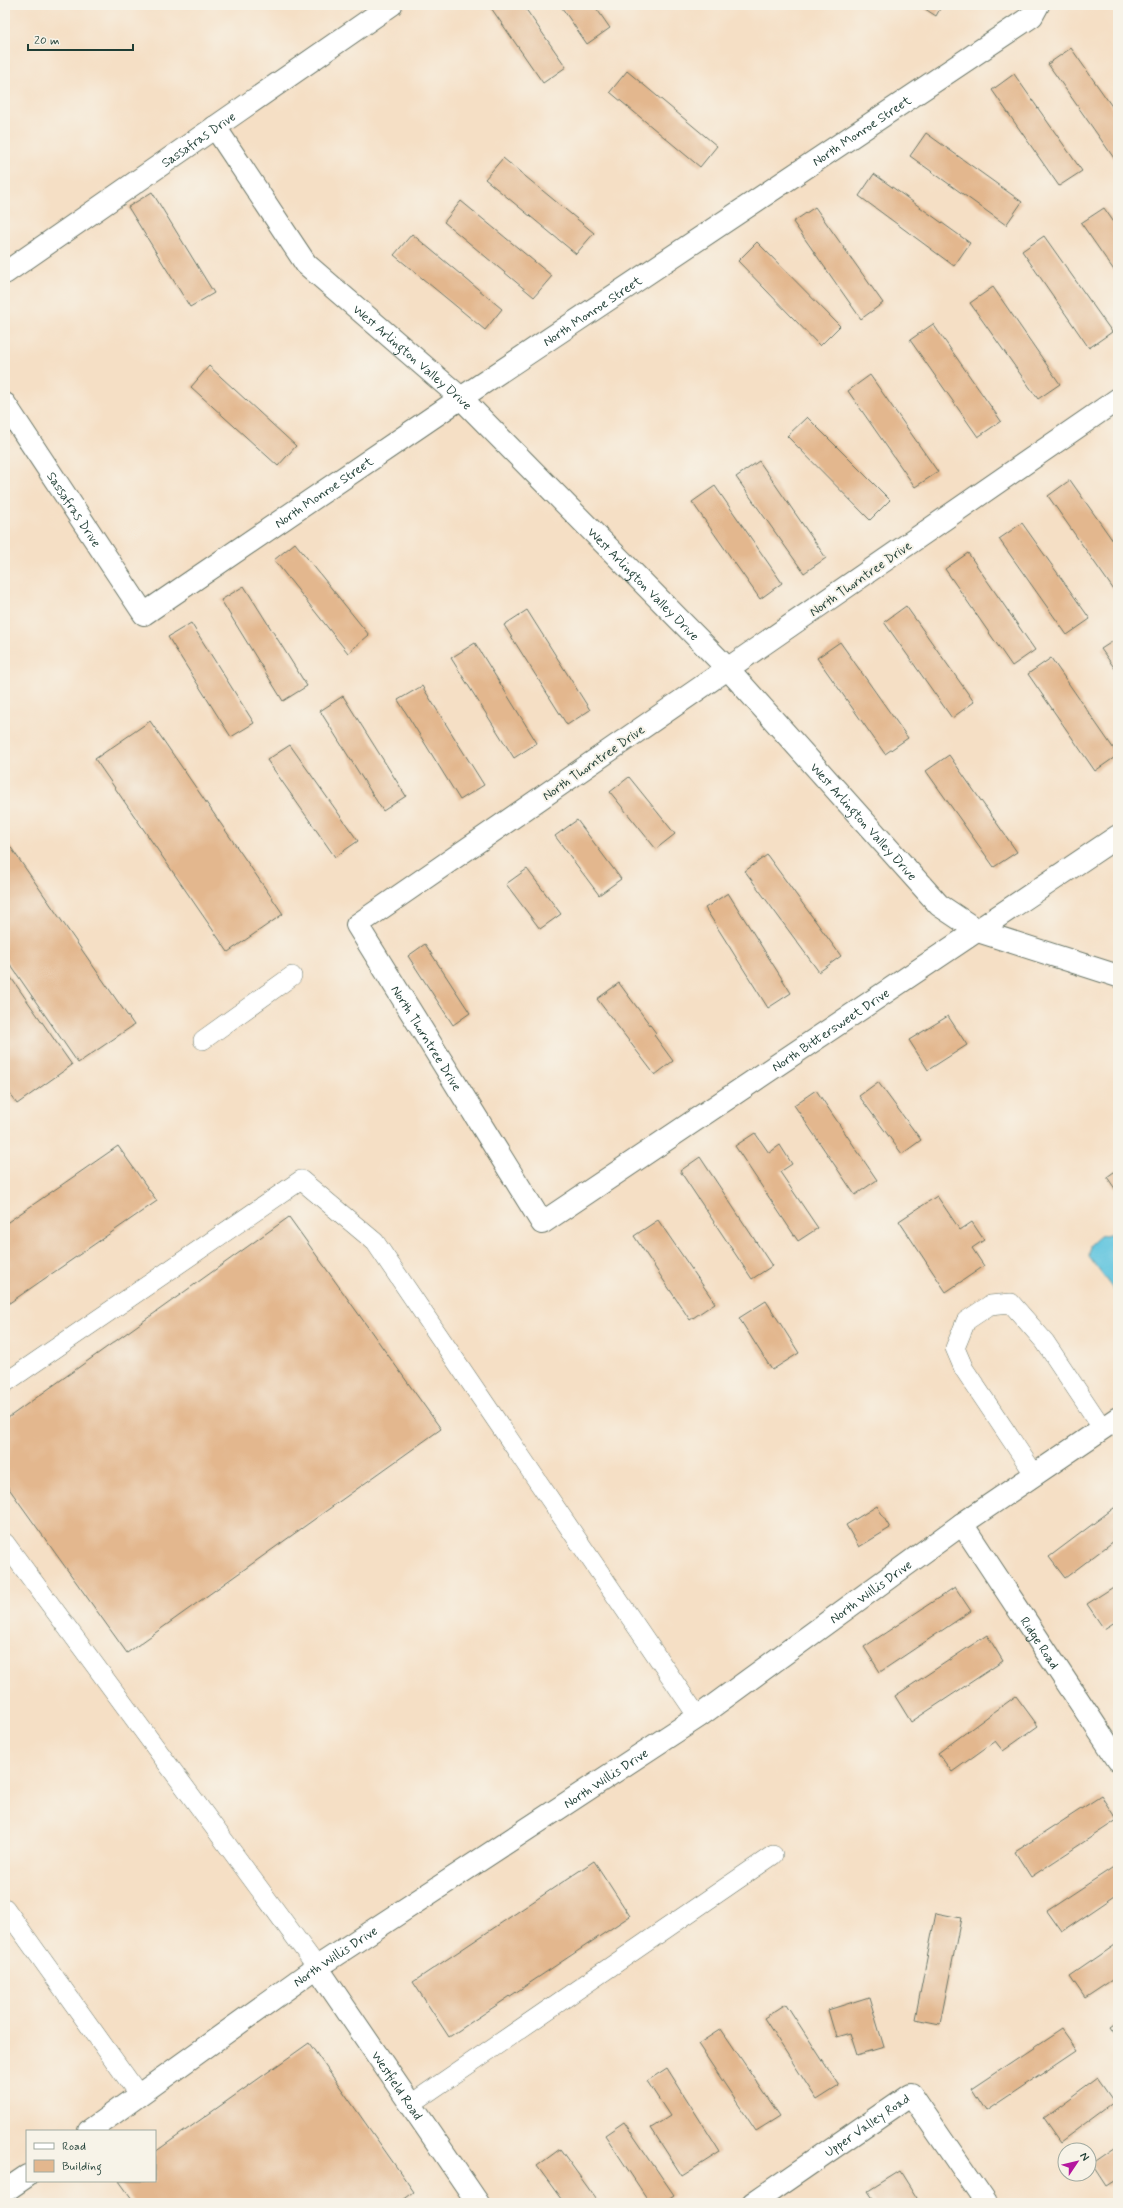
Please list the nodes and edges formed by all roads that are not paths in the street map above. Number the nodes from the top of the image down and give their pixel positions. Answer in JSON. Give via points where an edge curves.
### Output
{"nodes":[{"id":1,"x":391,"y":5,"type":"edge"},
{"id":2,"x":1038,"y":5,"type":"edge"},
{"id":3,"x":215,"y":127,"type":"junction"},
{"id":4,"x":5,"y":273,"type":"edge"},
{"id":5,"x":461,"y":398,"type":"junction"},
{"id":6,"x":1118,"y":399,"type":"edge"},
{"id":7,"x":5,"y":404,"type":"edge"},
{"id":8,"x":144,"y":614,"type":"joint"},
{"id":9,"x":728,"y":669,"type":"junction"},
{"id":10,"x":1118,"y":836,"type":"edge"},
{"id":11,"x":978,"y":931,"type":"junction"},
{"id":12,"x":292,"y":976,"type":"dead end"},
{"id":13,"x":1118,"y":976,"type":"edge"},
{"id":14,"x":203,"y":1040,"type":"dead end"},
{"id":15,"x":542,"y":1223,"type":"joint"},
{"id":16,"x":5,"y":1383,"type":"edge"},
{"id":17,"x":1110,"y":1423,"type":"edge"},
{"id":18,"x":1035,"y":1475,"type":"junction"},
{"id":19,"x":962,"y":1524,"type":"junction"},
{"id":20,"x":5,"y":1543,"type":"edge"},
{"id":21,"x":698,"y":1716,"type":"junction"},
{"id":22,"x":1118,"y":1760,"type":"edge"},
{"id":23,"x":773,"y":1856,"type":"dead end"},
{"id":24,"x":5,"y":1908,"type":"edge"},
{"id":25,"x":317,"y":1967,"type":"junction"},
{"id":26,"x":139,"y":2095,"type":"junction"},
{"id":27,"x":410,"y":2104,"type":"junction"},
{"id":28,"x":90,"y":2130,"type":"edge"},
{"id":29,"x":26,"y":2177,"type":"edge"},
{"id":30,"x":5,"y":2191,"type":"edge"},
{"id":31,"x":478,"y":2203,"type":"edge"},
{"id":32,"x":753,"y":2203,"type":"edge"},
{"id":33,"x":986,"y":2203,"type":"edge"}],
"edges":[{"from":1,"to":3,"type":"street","name":"Sassafras Drive"},
{"from":2,"to":5,"type":"street","name":"North Monroe Street","via":[[1032,16]]},
{"from":3,"to":4,"type":"street","name":"Sassafras Drive"},
{"from":3,"to":5,"type":"street","name":"West Arlington Valley Drive","via":[[306,264]]},
{"from":5,"to":8,"type":"street","name":"North Monroe Street"},
{"from":5,"to":9,"type":"street","name":"West Arlington Valley Drive"},
{"from":6,"to":9,"type":"street","name":"North Thorntree Drive"},
{"from":7,"to":8,"type":"street","name":"Sassafras Drive"},
{"from":9,"to":11,"type":"street","name":"West Arlington Valley Drive","via":[[939,905]]},
{"from":9,"to":15,"type":"street","name":"North Thorntree Drive","via":[[357,925]]},
{"from":10,"to":11,"type":"street","name":"North Bittersweet Drive"},
{"from":11,"to":13,"type":"street","name":"West Arlington Valley Drive"},
{"from":11,"to":15,"type":"street","name":"North Bittersweet Drive"},
{"from":12,"to":14,"type":"lane"},
{"from":16,"to":21,"type":"lane","via":[[301,1180],[375,1242]]},
{"from":17,"to":18,"type":"street","name":"North Willis Drive"},
{"from":17,"to":18,"type":"lane","via":[[1011,1303],[990,1305],[966,1321],[955,1348],[964,1369]]},
{"from":18,"to":19,"type":"street","name":"North Willis Drive"},
{"from":19,"to":21,"type":"street","name":"North Willis Drive"},
{"from":19,"to":22,"type":"street","name":"Ridge Road"},
{"from":20,"to":25,"type":"lane"},
{"from":21,"to":25,"type":"street","name":"North Willis Drive"},
{"from":23,"to":27,"type":"lane"},
{"from":24,"to":26,"type":"lane"},
{"from":25,"to":26,"type":"street","name":"North Willis Drive"},
{"from":25,"to":27,"type":"street","name":"Westfield Road"},
{"from":26,"to":28,"type":"street","name":"North Willis Drive"},
{"from":27,"to":31,"type":"street","name":"Westfield Road"},
{"from":29,"to":30,"type":"street"},
{"from":32,"to":33,"type":"street","name":"Upper Valley Road","via":[[911,2094]]}]}
